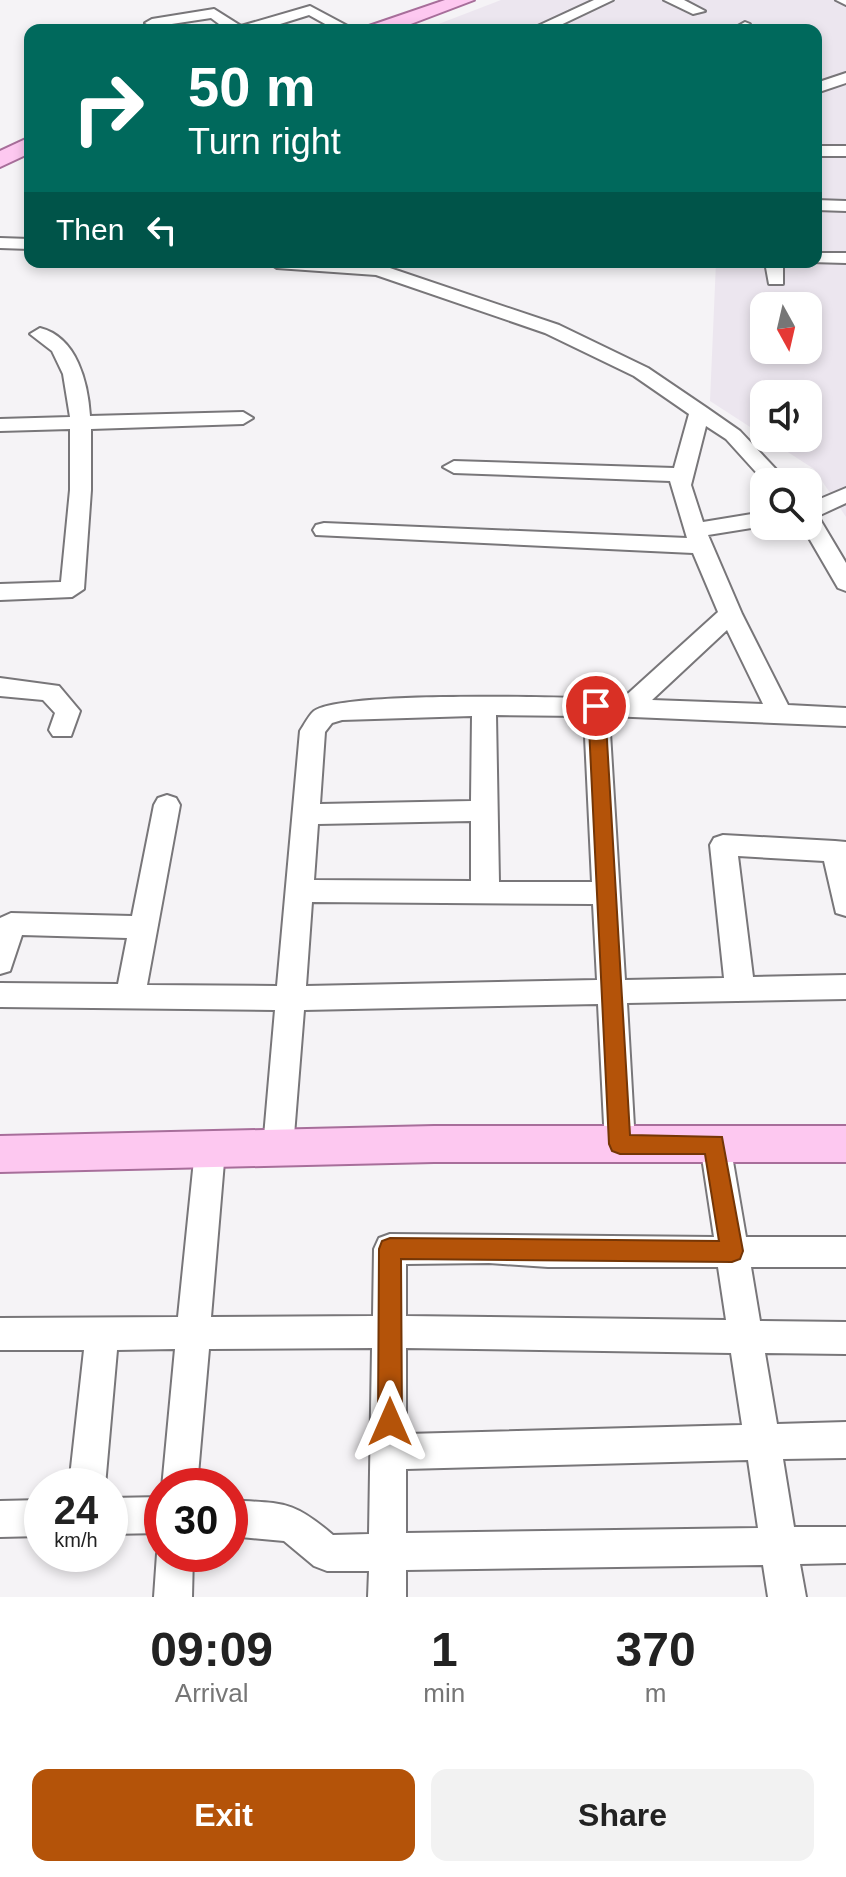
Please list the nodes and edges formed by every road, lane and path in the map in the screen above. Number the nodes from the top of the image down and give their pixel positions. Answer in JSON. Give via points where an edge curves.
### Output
{"nodes":[{"id":1,"x":464,"y":0,"type":"edge"},
{"id":2,"x":606,"y":0,"type":"edge"},
{"id":3,"x":671,"y":0,"type":"edge"},
{"id":4,"x":698,"y":11,"type":"dead end"},
{"id":5,"x":152,"y":23,"type":"dead end"},
{"id":6,"x":228,"y":24,"type":"edge"},
{"id":7,"x":266,"y":24,"type":"edge"},
{"id":8,"x":337,"y":24,"type":"edge"},
{"id":9,"x":394,"y":24,"type":"edge"},
{"id":10,"x":551,"y":24,"type":"edge"},
{"id":11,"x":846,"y":78,"type":"edge"},
{"id":12,"x":822,"y":86,"type":"edge"},
{"id":13,"x":822,"y":97,"type":"edge"},
{"id":14,"x":846,"y":99,"type":"edge"},
{"id":15,"x":24,"y":147,"type":"edge"},
{"id":16,"x":822,"y":151,"type":"edge"},
{"id":17,"x":846,"y":151,"type":"edge"},
{"id":18,"x":0,"y":160,"type":"edge"},
{"id":19,"x":822,"y":205,"type":"edge"},
{"id":20,"x":846,"y":206,"type":"edge"},
{"id":21,"x":0,"y":243,"type":"edge"},
{"id":22,"x":24,"y":244,"type":"edge"},
{"id":23,"x":822,"y":258,"type":"edge"},
{"id":24,"x":846,"y":258,"type":"edge"},
{"id":25,"x":369,"y":268,"type":"edge"},
{"id":26,"x":40,"y":334,"type":"dead end"},
{"id":27,"x":700,"y":412,"type":"junction"},
{"id":28,"x":243,"y":418,"type":"dead end"},
{"id":29,"x":82,"y":421,"type":"junction"},
{"id":30,"x":0,"y":425,"type":"edge"},
{"id":31,"x":454,"y":467,"type":"dead end"},
{"id":32,"x":764,"y":468,"type":"edge"},
{"id":33,"x":683,"y":475,"type":"junction"},
{"id":34,"x":846,"y":495,"type":"edge"},
{"id":35,"x":822,"y":507,"type":"edge"},
{"id":36,"x":750,"y":523,"type":"edge"},
{"id":37,"x":324,"y":530,"type":"dead end"},
{"id":38,"x":698,"y":538,"type":"junction"},
{"id":39,"x":822,"y":539,"type":"edge"},
{"id":40,"x":846,"y":583,"type":"edge"},
{"id":41,"x":0,"y":592,"type":"edge"},
{"id":42,"x":730,"y":614,"type":"junction"},
{"id":43,"x":0,"y":687,"type":"edge"},
{"id":44,"x":484,"y":705,"type":"junction"},
{"id":45,"x":596,"y":706,"type":"junction"},
{"id":46,"x":630,"y":706,"type":"junction"},
{"id":47,"x":780,"y":713,"type":"junction"},
{"id":48,"x":846,"y":717,"type":"edge"},
{"id":49,"x":62,"y":730,"type":"dead end"},
{"id":50,"x":167,"y":805,"type":"dead end"},
{"id":51,"x":485,"y":811,"type":"junction"},
{"id":52,"x":308,"y":814,"type":"junction"},
{"id":53,"x":840,"y":852,"type":"edge"},
{"id":54,"x":301,"y":891,"type":"junction"},
{"id":55,"x":485,"y":892,"type":"junction"},
{"id":56,"x":606,"y":893,"type":"junction"},
{"id":57,"x":846,"y":905,"type":"edge"},
{"id":58,"x":144,"y":927,"type":"junction"},
{"id":59,"x":0,"y":963,"type":"edge"},
{"id":60,"x":846,"y":987,"type":"edge"},
{"id":61,"x":740,"y":989,"type":"junction"},
{"id":62,"x":611,"y":991,"type":"junction"},
{"id":63,"x":0,"y":995,"type":"edge"},
{"id":64,"x":130,"y":996,"type":"junction"},
{"id":65,"x":292,"y":998,"type":"junction"},
{"id":66,"x":620,"y":1144,"type":"junction"},
{"id":67,"x":715,"y":1144,"type":"junction"},
{"id":68,"x":846,"y":1144,"type":"edge"},
{"id":69,"x":278,"y":1148,"type":"junction"},
{"id":70,"x":210,"y":1150,"type":"junction"},
{"id":71,"x":0,"y":1154,"type":"edge"},
{"id":72,"x":732,"y":1251,"type":"junction"},
{"id":73,"x":846,"y":1252,"type":"edge"},
{"id":74,"x":193,"y":1331,"type":"junction"},
{"id":75,"x":390,"y":1332,"type":"junction"},
{"id":76,"x":0,"y":1334,"type":"edge"},
{"id":77,"x":102,"y":1334,"type":"junction"},
{"id":78,"x":846,"y":1338,"type":"edge"},
{"id":79,"x":746,"y":1339,"type":"junction"},
{"id":80,"x":846,"y":1440,"type":"edge"},
{"id":81,"x":762,"y":1441,"type":"junction"},
{"id":82,"x":390,"y":1452,"type":"junction"},
{"id":83,"x":89,"y":1468,"type":"edge"},
{"id":84,"x":181,"y":1468,"type":"edge"},
{"id":85,"x":24,"y":1518,"type":"edge"},
{"id":86,"x":0,"y":1519,"type":"edge"},
{"id":87,"x":248,"y":1519,"type":"edge"},
{"id":88,"x":778,"y":1545,"type":"junction"},
{"id":89,"x":846,"y":1545,"type":"edge"},
{"id":90,"x":386,"y":1551,"type":"junction"},
{"id":91,"x":174,"y":1572,"type":"edge"},
{"id":92,"x":173,"y":1597,"type":"edge"},
{"id":93,"x":387,"y":1597,"type":"edge"},
{"id":94,"x":787,"y":1597,"type":"edge"}],
"edges":[{"from":1,"to":9,"type":"main road"},
{"from":2,"to":10,"type":"street"},
{"from":3,"to":4,"type":"street"},
{"from":5,"to":6,"type":"street","via":[[214,13]]},
{"from":7,"to":8,"type":"street","via":[[314,10]]},
{"from":11,"to":12,"type":"street"},
{"from":13,"to":14,"type":"street"},
{"from":15,"to":18,"type":"main road"},
{"from":16,"to":17,"type":"street"},
{"from":19,"to":20,"type":"street"},
{"from":21,"to":22,"type":"street"},
{"from":23,"to":24,"type":"street"},
{"from":25,"to":27,"type":"street","via":[[552,329],[641,372]]},
{"from":26,"to":29,"type":"street","via":[[59,343],[70,361]]},
{"from":27,"to":32,"type":"street","via":[[733,435]]},
{"from":27,"to":33,"type":"street"},
{"from":28,"to":29,"type":"street"},
{"from":29,"to":30,"type":"street"},
{"from":29,"to":41,"type":"street","via":[[72,589]]},
{"from":31,"to":33,"type":"street"},
{"from":33,"to":38,"type":"street","via":[[680,485]]},
{"from":34,"to":35,"type":"street"},
{"from":36,"to":38,"type":"street"},
{"from":37,"to":38,"type":"street"},
{"from":38,"to":42,"type":"street"},
{"from":39,"to":40,"type":"street"},
{"from":42,"to":46,"type":"street"},
{"from":42,"to":47,"type":"street"},
{"from":43,"to":49,"type":"street","via":[[50,692],[68,711]]},
{"from":44,"to":45,"type":"street"},
{"from":44,"to":51,"type":"street"},
{"from":44,"to":52,"type":"street","via":[[340,711],[323,717],[313,731]]},
{"from":45,"to":46,"type":"street"},
{"from":45,"to":56,"type":"street"},
{"from":46,"to":47,"type":"street"},
{"from":47,"to":48,"type":"street"},
{"from":50,"to":58,"type":"street"},
{"from":51,"to":52,"type":"street"},
{"from":51,"to":55,"type":"street"},
{"from":52,"to":54,"type":"street"},
{"from":53,"to":57,"type":"street"},
{"from":53,"to":61,"type":"street","via":[[723,845]]},
{"from":54,"to":55,"type":"street"},
{"from":54,"to":65,"type":"street"},
{"from":55,"to":56,"type":"street"},
{"from":56,"to":62,"type":"street"},
{"from":58,"to":59,"type":"street","via":[[11,924]]},
{"from":58,"to":64,"type":"street"},
{"from":60,"to":61,"type":"street"},
{"from":61,"to":62,"type":"street"},
{"from":62,"to":65,"type":"street"},
{"from":62,"to":66,"type":"street"},
{"from":63,"to":64,"type":"street"},
{"from":64,"to":65,"type":"street"},
{"from":65,"to":69,"type":"street"},
{"from":66,"to":67,"type":"main road"},
{"from":66,"to":69,"type":"main road"},
{"from":67,"to":68,"type":"main road"},
{"from":67,"to":72,"type":"street"},
{"from":69,"to":70,"type":"main road"},
{"from":70,"to":71,"type":"main road"},
{"from":70,"to":74,"type":"street"},
{"from":72,"to":73,"type":"street"},
{"from":72,"to":75,"type":"street","via":[[390,1249]]},
{"from":72,"to":79,"type":"street"},
{"from":74,"to":75,"type":"street"},
{"from":74,"to":77,"type":"street"},
{"from":74,"to":84,"type":"street"},
{"from":75,"to":79,"type":"street"},
{"from":75,"to":82,"type":"street"},
{"from":76,"to":77,"type":"street"},
{"from":77,"to":83,"type":"street"},
{"from":78,"to":79,"type":"street"},
{"from":79,"to":81,"type":"street"},
{"from":80,"to":81,"type":"street"},
{"from":81,"to":82,"type":"street"},
{"from":81,"to":88,"type":"street"},
{"from":82,"to":90,"type":"street"},
{"from":85,"to":86,"type":"street"},
{"from":87,"to":90,"type":"street","via":[[291,1523],[327,1553]]},
{"from":88,"to":89,"type":"street"},
{"from":88,"to":90,"type":"street"},
{"from":88,"to":94,"type":"street"},
{"from":90,"to":93,"type":"street"},
{"from":91,"to":92,"type":"street"}]}
